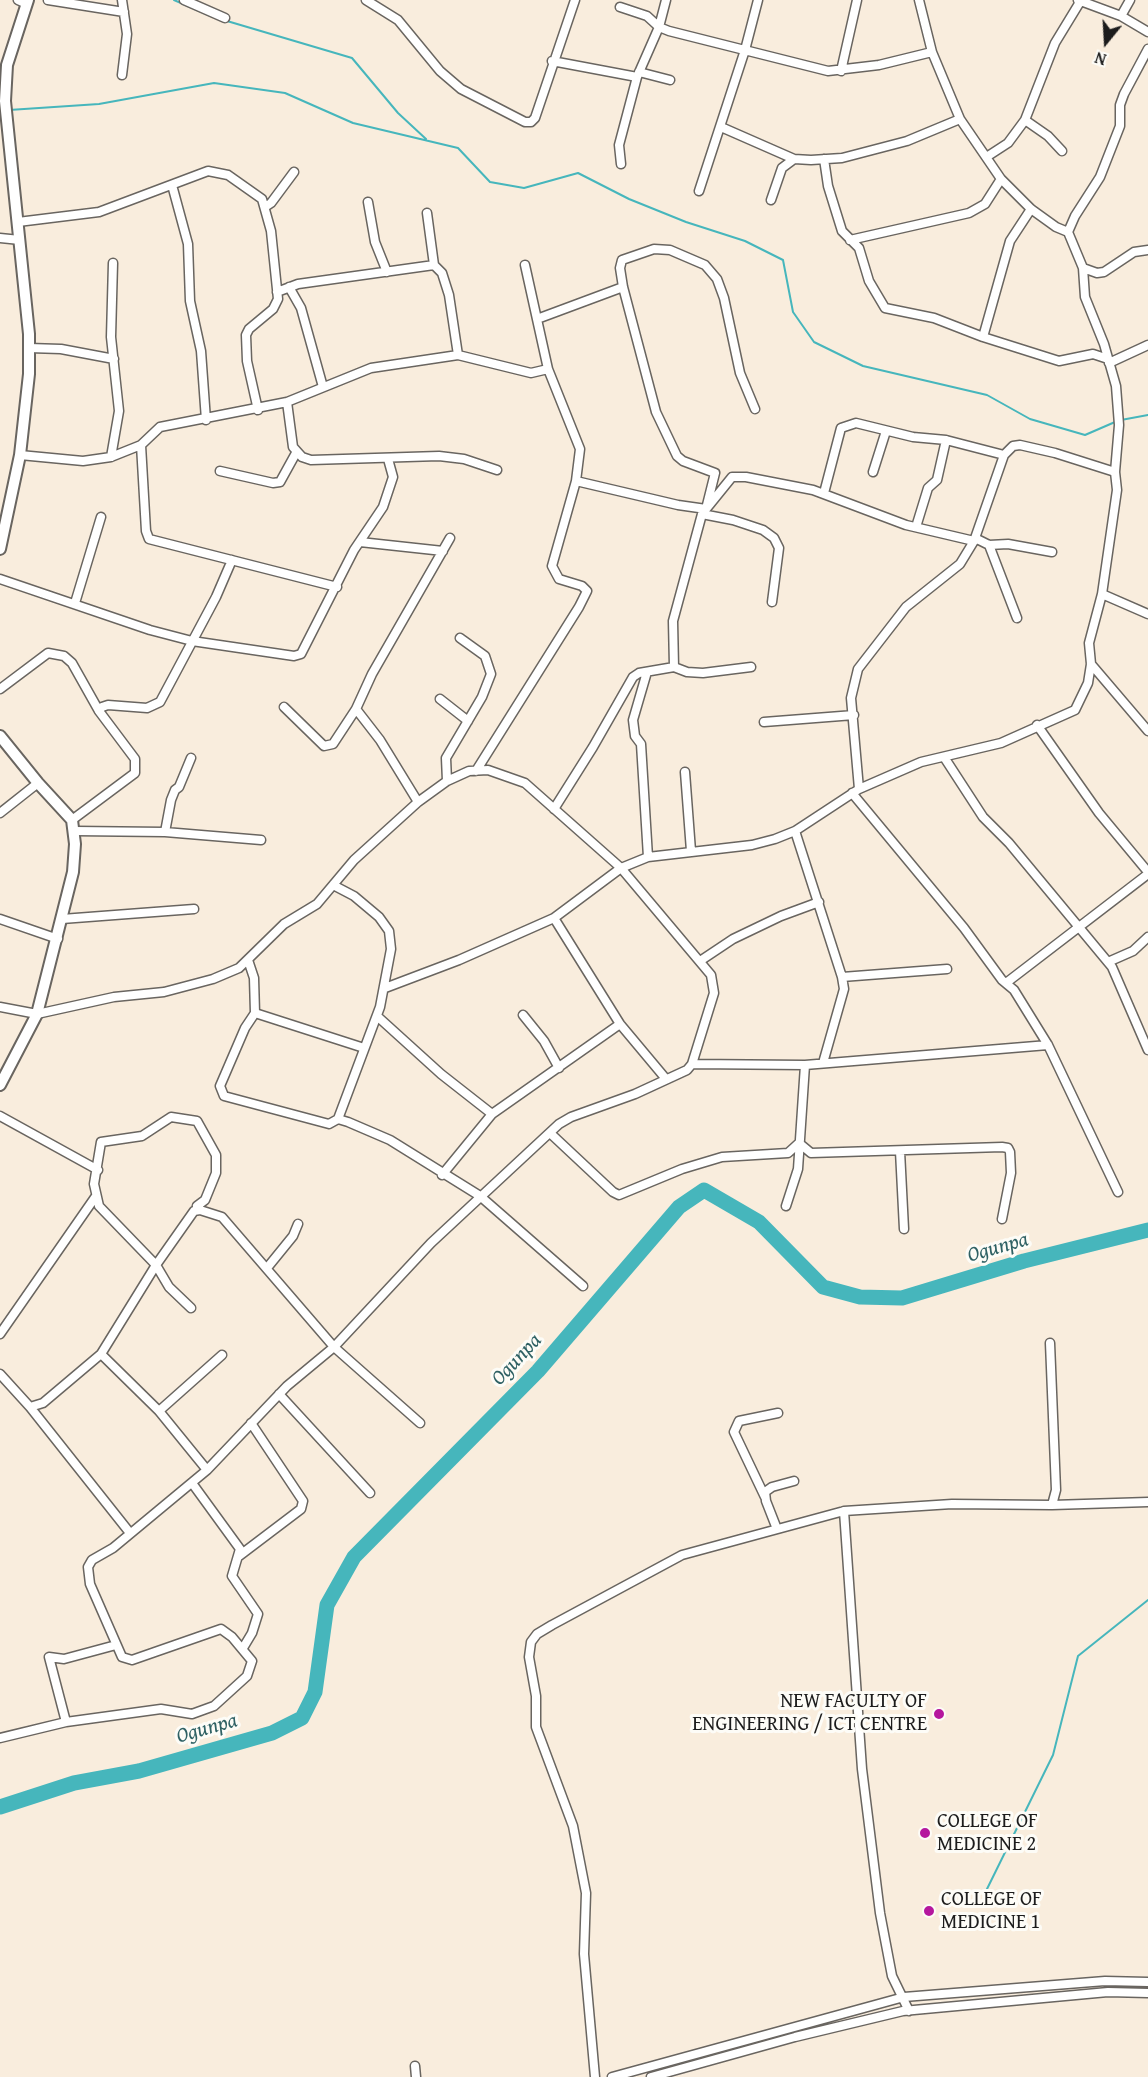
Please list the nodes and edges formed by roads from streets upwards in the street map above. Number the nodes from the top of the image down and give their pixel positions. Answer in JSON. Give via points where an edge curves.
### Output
{"nodes":[{"id":1,"x":48,"y":0,"type":"edge"},
{"id":2,"x":123,"y":0,"type":"edge"},
{"id":3,"x":184,"y":0,"type":"edge"},
{"id":4,"x":366,"y":0,"type":"edge"},
{"id":5,"x":575,"y":0,"type":"edge"},
{"id":6,"x":666,"y":0,"type":"edge"},
{"id":7,"x":758,"y":0,"type":"edge"},
{"id":8,"x":857,"y":0,"type":"edge"},
{"id":9,"x":919,"y":0,"type":"edge"},
{"id":10,"x":1130,"y":0,"type":"edge"},
{"id":11,"x":24,"y":1,"type":"edge"},
{"id":12,"x":1079,"y":1,"type":"edge"},
{"id":13,"x":620,"y":7,"type":"dead end"},
{"id":14,"x":124,"y":12,"type":"junction"},
{"id":15,"x":1121,"y":16,"type":"junction"},
{"id":16,"x":225,"y":18,"type":"dead end"},
{"id":17,"x":659,"y":27,"type":"junction"},
{"id":18,"x":1148,"y":32,"type":"edge"},
{"id":19,"x":1148,"y":49,"type":"edge"},
{"id":20,"x":745,"y":50,"type":"junction"},
{"id":21,"x":932,"y":51,"type":"junction"},
{"id":22,"x":552,"y":62,"type":"junction"},
{"id":23,"x":841,"y":72,"type":"junction"},
{"id":24,"x":638,"y":74,"type":"junction"},
{"id":25,"x":122,"y":75,"type":"dead end"},
{"id":26,"x":670,"y":80,"type":"dead end"},
{"id":27,"x":960,"y":119,"type":"junction"},
{"id":28,"x":1025,"y":120,"type":"junction"},
{"id":29,"x":721,"y":127,"type":"junction"},
{"id":30,"x":1062,"y":151,"type":"dead end"},
{"id":31,"x":988,"y":156,"type":"junction"},
{"id":32,"x":794,"y":159,"type":"junction"},
{"id":33,"x":824,"y":159,"type":"junction"},
{"id":34,"x":621,"y":164,"type":"dead end"},
{"id":35,"x":294,"y":172,"type":"dead end"},
{"id":36,"x":1001,"y":179,"type":"junction"},
{"id":37,"x":172,"y":185,"type":"junction"},
{"id":38,"x":699,"y":191,"type":"dead end"},
{"id":39,"x":771,"y":200,"type":"dead end"},
{"id":40,"x":368,"y":202,"type":"dead end"},
{"id":41,"x":265,"y":207,"type":"junction"},
{"id":42,"x":1031,"y":209,"type":"junction"},
{"id":43,"x":427,"y":213,"type":"dead end"},
{"id":44,"x":18,"y":222,"type":"junction"},
{"id":45,"x":1068,"y":232,"type":"junction"},
{"id":46,"x":0,"y":238,"type":"edge"},
{"id":47,"x":20,"y":240,"type":"junction"},
{"id":48,"x":850,"y":240,"type":"junction"},
{"id":49,"x":1148,"y":250,"type":"edge"},
{"id":50,"x":114,"y":263,"type":"dead end"},
{"id":51,"x":434,"y":265,"type":"junction"},
{"id":52,"x":525,"y":265,"type":"dead end"},
{"id":53,"x":1083,"y":268,"type":"junction"},
{"id":54,"x":387,"y":272,"type":"junction"},
{"id":55,"x":289,"y":287,"type":"junction"},
{"id":56,"x":623,"y":287,"type":"junction"},
{"id":57,"x":277,"y":292,"type":"junction"},
{"id":58,"x":537,"y":319,"type":"junction"},
{"id":59,"x":983,"y":337,"type":"junction"},
{"id":60,"x":1148,"y":345,"type":"edge"},
{"id":61,"x":29,"y":348,"type":"junction"},
{"id":62,"x":458,"y":355,"type":"junction"},
{"id":63,"x":114,"y":359,"type":"junction"},
{"id":64,"x":1109,"y":361,"type":"junction"},
{"id":65,"x":548,"y":369,"type":"junction"},
{"id":66,"x":324,"y":387,"type":"junction"},
{"id":67,"x":287,"y":402,"type":"junction"},
{"id":68,"x":755,"y":409,"type":"dead end"},
{"id":69,"x":258,"y":410,"type":"junction"},
{"id":70,"x":206,"y":420,"type":"junction"},
{"id":71,"x":886,"y":432,"type":"junction"},
{"id":72,"x":946,"y":440,"type":"junction"},
{"id":73,"x":141,"y":445,"type":"junction"},
{"id":74,"x":296,"y":453,"type":"junction"},
{"id":75,"x":20,"y":455,"type":"junction"},
{"id":76,"x":1004,"y":455,"type":"junction"},
{"id":77,"x":111,"y":457,"type":"junction"},
{"id":78,"x":388,"y":459,"type":"junction"},
{"id":79,"x":497,"y":470,"type":"dead end"},
{"id":80,"x":220,"y":471,"type":"dead end"},
{"id":81,"x":715,"y":472,"type":"junction"},
{"id":82,"x":873,"y":472,"type":"dead end"},
{"id":83,"x":1115,"y":472,"type":"junction"},
{"id":84,"x":732,"y":477,"type":"junction"},
{"id":85,"x":576,"y":482,"type":"junction"},
{"id":86,"x":824,"y":493,"type":"junction"},
{"id":87,"x":5,"y":506,"type":"edge"},
{"id":88,"x":704,"y":511,"type":"junction"},
{"id":89,"x":101,"y":517,"type":"dead end"},
{"id":90,"x":916,"y":527,"type":"junction"},
{"id":91,"x":450,"y":538,"type":"dead end"},
{"id":92,"x":975,"y":539,"type":"junction"},
{"id":93,"x":360,"y":542,"type":"junction"},
{"id":94,"x":989,"y":545,"type":"junction"},
{"id":95,"x":0,"y":549,"type":"edge"},
{"id":96,"x":443,"y":551,"type":"junction"},
{"id":97,"x":1052,"y":552,"type":"dead end"},
{"id":98,"x":232,"y":560,"type":"junction"},
{"id":99,"x":0,"y":579,"type":"edge"},
{"id":100,"x":337,"y":587,"type":"junction"},
{"id":101,"x":1102,"y":594,"type":"junction"},
{"id":102,"x":772,"y":602,"type":"dead end"},
{"id":103,"x":75,"y":603,"type":"junction"},
{"id":104,"x":1148,"y":614,"type":"edge"},
{"id":105,"x":1017,"y":618,"type":"dead end"},
{"id":106,"x":460,"y":638,"type":"dead end"},
{"id":107,"x":192,"y":641,"type":"junction"},
{"id":108,"x":1091,"y":664,"type":"junction"},
{"id":109,"x":674,"y":667,"type":"junction"},
{"id":110,"x":751,"y":667,"type":"dead end"},
{"id":111,"x":647,"y":672,"type":"junction"},
{"id":112,"x":0,"y":689,"type":"edge"},
{"id":113,"x":440,"y":699,"type":"dead end"},
{"id":114,"x":284,"y":707,"type":"dead end"},
{"id":115,"x":356,"y":709,"type":"junction"},
{"id":116,"x":99,"y":711,"type":"junction"},
{"id":117,"x":854,"y":715,"type":"junction"},
{"id":118,"x":468,"y":721,"type":"junction"},
{"id":119,"x":764,"y":722,"type":"dead end"},
{"id":120,"x":1037,"y":725,"type":"junction"},
{"id":121,"x":1148,"y":730,"type":"edge"},
{"id":122,"x":0,"y":736,"type":"edge"},
{"id":123,"x":944,"y":757,"type":"junction"},
{"id":124,"x":191,"y":758,"type":"dead end"},
{"id":125,"x":476,"y":771,"type":"junction"},
{"id":126,"x":685,"y":772,"type":"dead end"},
{"id":127,"x":447,"y":781,"type":"junction"},
{"id":128,"x":38,"y":783,"type":"junction"},
{"id":129,"x":856,"y":791,"type":"junction"},
{"id":130,"x":418,"y":802,"type":"junction"},
{"id":131,"x":554,"y":808,"type":"junction"},
{"id":132,"x":0,"y":813,"type":"edge"},
{"id":133,"x":73,"y":825,"type":"junction"},
{"id":134,"x":795,"y":831,"type":"junction"},
{"id":135,"x":165,"y":832,"type":"junction"},
{"id":136,"x":261,"y":840,"type":"dead end"},
{"id":137,"x":691,"y":851,"type":"junction"},
{"id":138,"x":648,"y":857,"type":"junction"},
{"id":139,"x":621,"y":868,"type":"junction"},
{"id":140,"x":1148,"y":873,"type":"edge"},
{"id":141,"x":333,"y":885,"type":"junction"},
{"id":142,"x":819,"y":902,"type":"junction"},
{"id":143,"x":194,"y":909,"type":"dead end"},
{"id":144,"x":554,"y":918,"type":"junction"},
{"id":145,"x":62,"y":919,"type":"junction"},
{"id":146,"x":0,"y":920,"type":"edge"},
{"id":147,"x":1079,"y":926,"type":"junction"},
{"id":148,"x":1148,"y":936,"type":"edge"},
{"id":149,"x":58,"y":939,"type":"junction"},
{"id":150,"x":248,"y":960,"type":"junction"},
{"id":151,"x":700,"y":961,"type":"junction"},
{"id":152,"x":1108,"y":962,"type":"junction"},
{"id":153,"x":947,"y":969,"type":"dead end"},
{"id":154,"x":842,"y":977,"type":"junction"},
{"id":155,"x":1006,"y":983,"type":"junction"},
{"id":156,"x":385,"y":988,"type":"junction"},
{"id":157,"x":0,"y":1007,"type":"edge"},
{"id":158,"x":255,"y":1013,"type":"junction"},
{"id":159,"x":37,"y":1014,"type":"junction"},
{"id":160,"x":523,"y":1015,"type":"dead end"},
{"id":161,"x":377,"y":1016,"type":"junction"},
{"id":162,"x":620,"y":1024,"type":"junction"},
{"id":163,"x":1048,"y":1045,"type":"junction"},
{"id":164,"x":364,"y":1048,"type":"junction"},
{"id":165,"x":1148,"y":1050,"type":"edge"},
{"id":166,"x":822,"y":1063,"type":"junction"},
{"id":167,"x":692,"y":1064,"type":"junction"},
{"id":168,"x":805,"y":1065,"type":"junction"},
{"id":169,"x":559,"y":1068,"type":"junction"},
{"id":170,"x":666,"y":1079,"type":"junction"},
{"id":171,"x":0,"y":1085,"type":"edge"},
{"id":172,"x":492,"y":1113,"type":"junction"},
{"id":173,"x":0,"y":1116,"type":"edge"},
{"id":174,"x":338,"y":1119,"type":"junction"},
{"id":175,"x":549,"y":1133,"type":"junction"},
{"id":176,"x":799,"y":1143,"type":"junction"},
{"id":177,"x":900,"y":1151,"type":"junction"},
{"id":178,"x":98,"y":1170,"type":"junction"},
{"id":179,"x":442,"y":1175,"type":"junction"},
{"id":180,"x":1118,"y":1192,"type":"dead end"},
{"id":181,"x":96,"y":1196,"type":"junction"},
{"id":182,"x":480,"y":1196,"type":"junction"},
{"id":183,"x":786,"y":1206,"type":"dead end"},
{"id":184,"x":200,"y":1210,"type":"junction"},
{"id":185,"x":1002,"y":1219,"type":"dead end"},
{"id":186,"x":298,"y":1224,"type":"dead end"},
{"id":187,"x":904,"y":1229,"type":"dead end"},
{"id":188,"x":156,"y":1265,"type":"junction"},
{"id":189,"x":267,"y":1268,"type":"junction"},
{"id":190,"x":583,"y":1286,"type":"dead end"},
{"id":191,"x":191,"y":1308,"type":"dead end"},
{"id":192,"x":0,"y":1334,"type":"edge"},
{"id":193,"x":1050,"y":1343,"type":"dead end"},
{"id":194,"x":334,"y":1347,"type":"junction"},
{"id":195,"x":101,"y":1354,"type":"junction"},
{"id":196,"x":222,"y":1355,"type":"dead end"},
{"id":197,"x":0,"y":1374,"type":"edge"},
{"id":198,"x":279,"y":1394,"type":"junction"},
{"id":199,"x":30,"y":1407,"type":"junction"},
{"id":200,"x":159,"y":1411,"type":"junction"},
{"id":201,"x":778,"y":1413,"type":"dead end"},
{"id":202,"x":251,"y":1423,"type":"junction"},
{"id":203,"x":420,"y":1423,"type":"dead end"},
{"id":204,"x":207,"y":1470,"type":"junction"},
{"id":205,"x":794,"y":1481,"type":"dead end"},
{"id":206,"x":192,"y":1483,"type":"junction"},
{"id":207,"x":370,"y":1493,"type":"dead end"},
{"id":208,"x":765,"y":1497,"type":"junction"},
{"id":209,"x":1148,"y":1502,"type":"edge"},
{"id":210,"x":1052,"y":1505,"type":"junction"},
{"id":211,"x":844,"y":1511,"type":"junction"},
{"id":212,"x":777,"y":1529,"type":"junction"},
{"id":213,"x":130,"y":1533,"type":"junction"},
{"id":214,"x":240,"y":1556,"type":"junction"},
{"id":215,"x":116,"y":1645,"type":"junction"},
{"id":216,"x":243,"y":1648,"type":"junction"},
{"id":217,"x":66,"y":1722,"type":"junction"},
{"id":218,"x":0,"y":1738,"type":"edge"},
{"id":219,"x":1148,"y":1983,"type":"edge"},
{"id":220,"x":1148,"y":1993,"type":"edge"},
{"id":221,"x":904,"y":1997,"type":"junction"},
{"id":222,"x":909,"y":2011,"type":"junction"},
{"id":223,"x":415,"y":2066,"type":"dead end"},
{"id":224,"x":416,"y":2077,"type":"edge"},
{"id":225,"x":595,"y":2077,"type":"edge"},
{"id":226,"x":612,"y":2077,"type":"edge"},
{"id":227,"x":651,"y":2077,"type":"edge"}],
"edges":[{"from":1,"to":14,"type":"street"},
{"from":2,"to":14,"type":"street"},
{"from":3,"to":16,"type":"street"},
{"from":4,"to":22,"type":"street","via":[[398,20],[440,71],[461,89],[525,122],[535,118]]},
{"from":5,"to":22,"type":"street"},
{"from":6,"to":17,"type":"street"},
{"from":7,"to":20,"type":"street"},
{"from":8,"to":23,"type":"street"},
{"from":9,"to":21,"type":"street"},
{"from":10,"to":15,"type":"street"},
{"from":11,"to":44,"type":"street","via":[[7,65],[5,101]]},
{"from":12,"to":15,"type":"street"},
{"from":12,"to":28,"type":"street","via":[[1055,43]]},
{"from":13,"to":17,"type":"street","via":[[647,16]]},
{"from":14,"to":25,"type":"street","via":[[127,34]]},
{"from":15,"to":18,"type":"street"},
{"from":17,"to":20,"type":"street"},
{"from":17,"to":24,"type":"street"},
{"from":19,"to":45,"type":"street","via":[[1120,105],[1120,126],[1108,160]]},
{"from":20,"to":23,"type":"street"},
{"from":20,"to":29,"type":"street"},
{"from":21,"to":23,"type":"street"},
{"from":21,"to":27,"type":"street"},
{"from":22,"to":24,"type":"street"},
{"from":24,"to":26,"type":"street"},
{"from":24,"to":34,"type":"street","via":[[619,145]]},
{"from":27,"to":31,"type":"street"},
{"from":27,"to":33,"type":"street","via":[[907,141]]},
{"from":28,"to":30,"type":"street"},
{"from":28,"to":31,"type":"street","via":[[1008,143]]},
{"from":29,"to":32,"type":"street"},
{"from":29,"to":38,"type":"street"},
{"from":31,"to":36,"type":"street"},
{"from":32,"to":33,"type":"street"},
{"from":32,"to":39,"type":"street","via":[[782,168]]},
{"from":33,"to":48,"type":"street","via":[[832,200],[842,231]]},
{"from":35,"to":41,"type":"street"},
{"from":36,"to":42,"type":"street"},
{"from":36,"to":48,"type":"street","via":[[985,204],[969,213]]},
{"from":37,"to":41,"type":"street","via":[[208,171],[228,175],[262,199]]},
{"from":37,"to":44,"type":"street","via":[[99,212]]},
{"from":37,"to":70,"type":"street","via":[[188,244],[190,301],[201,351]]},
{"from":40,"to":54,"type":"street","via":[[375,242]]},
{"from":41,"to":57,"type":"street"},
{"from":42,"to":45,"type":"street"},
{"from":42,"to":59,"type":"street","via":[[1011,241]]},
{"from":43,"to":51,"type":"street"},
{"from":44,"to":47,"type":"street"},
{"from":45,"to":53,"type":"street"},
{"from":46,"to":47,"type":"street"},
{"from":47,"to":61,"type":"street"},
{"from":48,"to":59,"type":"street","via":[[859,248],[869,281],[885,308],[934,318]]},
{"from":49,"to":53,"type":"street","via":[[1134,252],[1104,272]]},
{"from":50,"to":63,"type":"street"},
{"from":51,"to":54,"type":"street"},
{"from":51,"to":62,"type":"street","via":[[442,273],[449,295]]},
{"from":52,"to":58,"type":"street"},
{"from":53,"to":64,"type":"street","via":[[1084,297]]},
{"from":54,"to":55,"type":"street"},
{"from":55,"to":57,"type":"street"},
{"from":55,"to":66,"type":"street","via":[[301,308]]},
{"from":56,"to":58,"type":"street"},
{"from":56,"to":68,"type":"street","via":[[622,260],[637,253],[670,250],[705,265],[717,279],[724,298],[740,374]]},
{"from":56,"to":81,"type":"street","via":[[656,412],[675,452],[683,461]]},
{"from":57,"to":69,"type":"street","via":[[273,309],[246,335],[247,361]]},
{"from":58,"to":65,"type":"street"},
{"from":59,"to":64,"type":"street","via":[[1059,360],[1093,354]]},
{"from":60,"to":64,"type":"street"},
{"from":61,"to":63,"type":"street","via":[[62,349]]},
{"from":61,"to":75,"type":"street"},
{"from":62,"to":65,"type":"street","via":[[531,373]]},
{"from":62,"to":66,"type":"street","via":[[371,368]]},
{"from":63,"to":77,"type":"street","via":[[119,411]]},
{"from":64,"to":83,"type":"street","via":[[1119,421]]},
{"from":65,"to":85,"type":"street","via":[[580,449]]},
{"from":66,"to":67,"type":"street"},
{"from":67,"to":69,"type":"street"},
{"from":67,"to":74,"type":"street"},
{"from":69,"to":70,"type":"street"},
{"from":70,"to":73,"type":"street","via":[[160,427]]},
{"from":71,"to":72,"type":"street"},
{"from":71,"to":82,"type":"street"},
{"from":71,"to":86,"type":"street","via":[[856,423],[843,426]]},
{"from":72,"to":76,"type":"street"},
{"from":72,"to":90,"type":"street","via":[[937,480],[928,488]]},
{"from":73,"to":77,"type":"street"},
{"from":73,"to":98,"type":"street","via":[[149,539]]},
{"from":74,"to":78,"type":"street","via":[[311,460]]},
{"from":74,"to":80,"type":"street","via":[[280,482]]},
{"from":75,"to":77,"type":"street","via":[[83,461]]},
{"from":75,"to":87,"type":"street"},
{"from":76,"to":83,"type":"street","via":[[1020,445]]},
{"from":76,"to":92,"type":"street"},
{"from":78,"to":79,"type":"street","via":[[439,456]]},
{"from":78,"to":93,"type":"street","via":[[391,486],[383,507]]},
{"from":81,"to":84,"type":"street"},
{"from":81,"to":88,"type":"street"},
{"from":83,"to":101,"type":"street","via":[[1117,490]]},
{"from":84,"to":86,"type":"street"},
{"from":84,"to":88,"type":"street"},
{"from":85,"to":88,"type":"street"},
{"from":85,"to":125,"type":"street","via":[[552,566],[559,579],[586,591]]},
{"from":86,"to":90,"type":"street"},
{"from":87,"to":95,"type":"street"},
{"from":88,"to":102,"type":"street","via":[[763,530],[774,538],[779,548]]},
{"from":88,"to":109,"type":"street","via":[[673,621]]},
{"from":89,"to":103,"type":"street"},
{"from":90,"to":92,"type":"street"},
{"from":91,"to":96,"type":"street"},
{"from":92,"to":94,"type":"street"},
{"from":92,"to":117,"type":"street","via":[[960,564],[906,607],[858,669],[851,698]]},
{"from":93,"to":96,"type":"street"},
{"from":93,"to":100,"type":"street"},
{"from":94,"to":97,"type":"street","via":[[1008,544]]},
{"from":94,"to":105,"type":"street"},
{"from":96,"to":115,"type":"street"},
{"from":98,"to":100,"type":"street"},
{"from":98,"to":107,"type":"street"},
{"from":99,"to":103,"type":"street"},
{"from":100,"to":107,"type":"street","via":[[301,654]]},
{"from":101,"to":104,"type":"street"},
{"from":101,"to":108,"type":"street","via":[[1089,643]]},
{"from":103,"to":107,"type":"street"},
{"from":106,"to":118,"type":"street","via":[[484,656],[491,674]]},
{"from":107,"to":116,"type":"street","via":[[160,702],[147,708],[108,705]]},
{"from":108,"to":120,"type":"street","via":[[1083,697],[1075,710]]},
{"from":108,"to":121,"type":"street"},
{"from":109,"to":110,"type":"street","via":[[703,673]]},
{"from":109,"to":111,"type":"street"},
{"from":111,"to":131,"type":"street","via":[[639,673],[629,682]]},
{"from":111,"to":138,"type":"street","via":[[633,720],[635,736],[641,744]]},
{"from":112,"to":116,"type":"street","via":[[48,653],[56,653],[72,663]]},
{"from":113,"to":118,"type":"street"},
{"from":114,"to":115,"type":"street","via":[[324,747],[328,747]]},
{"from":115,"to":130,"type":"street","via":[[381,740]]},
{"from":116,"to":133,"type":"street","via":[[135,759],[135,773]]},
{"from":117,"to":119,"type":"street"},
{"from":117,"to":129,"type":"street"},
{"from":118,"to":127,"type":"street","via":[[446,758]]},
{"from":120,"to":123,"type":"street","via":[[1001,743]]},
{"from":120,"to":140,"type":"street","via":[[1099,813]]},
{"from":122,"to":128,"type":"street"},
{"from":123,"to":129,"type":"street","via":[[921,762]]},
{"from":123,"to":147,"type":"street","via":[[983,818],[1010,843]]},
{"from":124,"to":135,"type":"street","via":[[171,800]]},
{"from":125,"to":127,"type":"street"},
{"from":125,"to":131,"type":"street","via":[[488,770],[525,783]]},
{"from":126,"to":137,"type":"street"},
{"from":127,"to":130,"type":"street"},
{"from":128,"to":132,"type":"street"},
{"from":128,"to":133,"type":"street"},
{"from":129,"to":134,"type":"street"},
{"from":129,"to":155,"type":"street"},
{"from":130,"to":141,"type":"street","via":[[354,860]]},
{"from":131,"to":139,"type":"street"},
{"from":133,"to":135,"type":"street"},
{"from":133,"to":145,"type":"street","via":[[73,872]]},
{"from":134,"to":137,"type":"street","via":[[752,845]]},
{"from":134,"to":142,"type":"street"},
{"from":135,"to":136,"type":"street"},
{"from":137,"to":138,"type":"street"},
{"from":138,"to":139,"type":"street"},
{"from":139,"to":144,"type":"street"},
{"from":139,"to":151,"type":"street"},
{"from":140,"to":147,"type":"street"},
{"from":141,"to":150,"type":"street","via":[[317,904],[284,924]]},
{"from":141,"to":156,"type":"street","via":[[354,896],[379,917],[389,932],[391,949]]},
{"from":142,"to":151,"type":"street","via":[[771,920]]},
{"from":142,"to":154,"type":"street"},
{"from":143,"to":145,"type":"street"},
{"from":144,"to":156,"type":"street"},
{"from":144,"to":162,"type":"street"},
{"from":145,"to":149,"type":"street"},
{"from":146,"to":149,"type":"street"},
{"from":147,"to":152,"type":"street"},
{"from":147,"to":155,"type":"street"},
{"from":148,"to":152,"type":"street","via":[[1133,951]]},
{"from":149,"to":159,"type":"street"},
{"from":150,"to":158,"type":"street","via":[[254,978]]},
{"from":150,"to":159,"type":"street","via":[[213,979],[164,992],[114,997]]},
{"from":151,"to":167,"type":"street","via":[[711,975],[714,993]]},
{"from":152,"to":165,"type":"street"},
{"from":153,"to":154,"type":"street"},
{"from":154,"to":166,"type":"street","via":[[843,989]]},
{"from":155,"to":163,"type":"street"},
{"from":156,"to":161,"type":"street"},
{"from":157,"to":159,"type":"street"},
{"from":158,"to":164,"type":"street"},
{"from":158,"to":174,"type":"street","via":[[220,1091],[224,1096],[329,1124]]},
{"from":159,"to":171,"type":"street"},
{"from":160,"to":169,"type":"street"},
{"from":161,"to":164,"type":"street"},
{"from":161,"to":172,"type":"street","via":[[441,1074]]},
{"from":162,"to":169,"type":"street"},
{"from":162,"to":170,"type":"street"},
{"from":163,"to":166,"type":"street"},
{"from":163,"to":180,"type":"street"},
{"from":164,"to":174,"type":"street"},
{"from":166,"to":168,"type":"street"},
{"from":167,"to":168,"type":"street"},
{"from":167,"to":170,"type":"street","via":[[681,1074]]},
{"from":168,"to":176,"type":"street"},
{"from":169,"to":172,"type":"street"},
{"from":170,"to":175,"type":"street","via":[[571,1117]]},
{"from":172,"to":179,"type":"street"},
{"from":173,"to":178,"type":"street"},
{"from":174,"to":179,"type":"street","via":[[390,1140]]},
{"from":175,"to":176,"type":"street","via":[[620,1195],[722,1156],[788,1152]]},
{"from":175,"to":182,"type":"street"},
{"from":176,"to":177,"type":"street","via":[[811,1153]]},
{"from":176,"to":183,"type":"street","via":[[798,1169]]},
{"from":177,"to":185,"type":"street","via":[[1008,1148],[1011,1173]]},
{"from":177,"to":187,"type":"street"},
{"from":178,"to":181,"type":"street"},
{"from":178,"to":184,"type":"street","via":[[101,1142],[142,1136],[171,1117],[197,1121],[216,1155],[216,1173],[205,1200],[197,1206]]},
{"from":179,"to":182,"type":"street"},
{"from":181,"to":188,"type":"street","via":[[99,1206]]},
{"from":181,"to":192,"type":"street"},
{"from":182,"to":190,"type":"street"},
{"from":182,"to":194,"type":"street"},
{"from":184,"to":188,"type":"street","via":[[194,1212]]},
{"from":184,"to":189,"type":"street","via":[[222,1217]]},
{"from":186,"to":189,"type":"street"},
{"from":188,"to":191,"type":"street","via":[[170,1287]]},
{"from":188,"to":195,"type":"street"},
{"from":189,"to":194,"type":"street"},
{"from":193,"to":210,"type":"street","via":[[1056,1490]]},
{"from":194,"to":198,"type":"street"},
{"from":194,"to":203,"type":"street"},
{"from":195,"to":199,"type":"street","via":[[43,1403]]},
{"from":195,"to":200,"type":"street"},
{"from":196,"to":200,"type":"street"},
{"from":197,"to":199,"type":"street"},
{"from":198,"to":202,"type":"street"},
{"from":198,"to":207,"type":"street"},
{"from":199,"to":213,"type":"street"},
{"from":200,"to":204,"type":"street"},
{"from":201,"to":208,"type":"street","via":[[739,1421],[734,1432]]},
{"from":202,"to":204,"type":"street"},
{"from":202,"to":214,"type":"street","via":[[303,1502],[301,1509]]},
{"from":204,"to":206,"type":"street"},
{"from":205,"to":208,"type":"street","via":[[768,1488]]},
{"from":206,"to":213,"type":"street"},
{"from":206,"to":214,"type":"street","via":[[240,1549]]},
{"from":208,"to":212,"type":"street"},
{"from":209,"to":210,"type":"street"},
{"from":210,"to":211,"type":"street","via":[[952,1504]]},
{"from":211,"to":212,"type":"street"},
{"from":211,"to":221,"type":"street","via":[[862,1769],[880,1913],[892,1976]]},
{"from":212,"to":225,"type":"street","via":[[682,1555],[552,1625],[531,1642],[536,1727],[573,1826],[586,1893],[584,1954]]},
{"from":213,"to":215,"type":"street","via":[[87,1567],[90,1584]]},
{"from":214,"to":216,"type":"street","via":[[232,1576],[258,1614]]},
{"from":215,"to":216,"type":"street","via":[[122,1657],[132,1660],[221,1629]]},
{"from":215,"to":217,"type":"street","via":[[64,1659],[49,1657]]},
{"from":216,"to":217,"type":"street","via":[[252,1661],[246,1676],[208,1709],[192,1714],[161,1709]]},
{"from":217,"to":218,"type":"street"},
{"from":219,"to":221,"type":"street","via":[[1105,1981]]},
{"from":220,"to":222,"type":"street","via":[[1108,1992]]},
{"from":221,"to":222,"type":"street"},
{"from":221,"to":226,"type":"street"},
{"from":222,"to":227,"type":"street","via":[[795,2037]]},
{"from":223,"to":224,"type":"street"}]}
